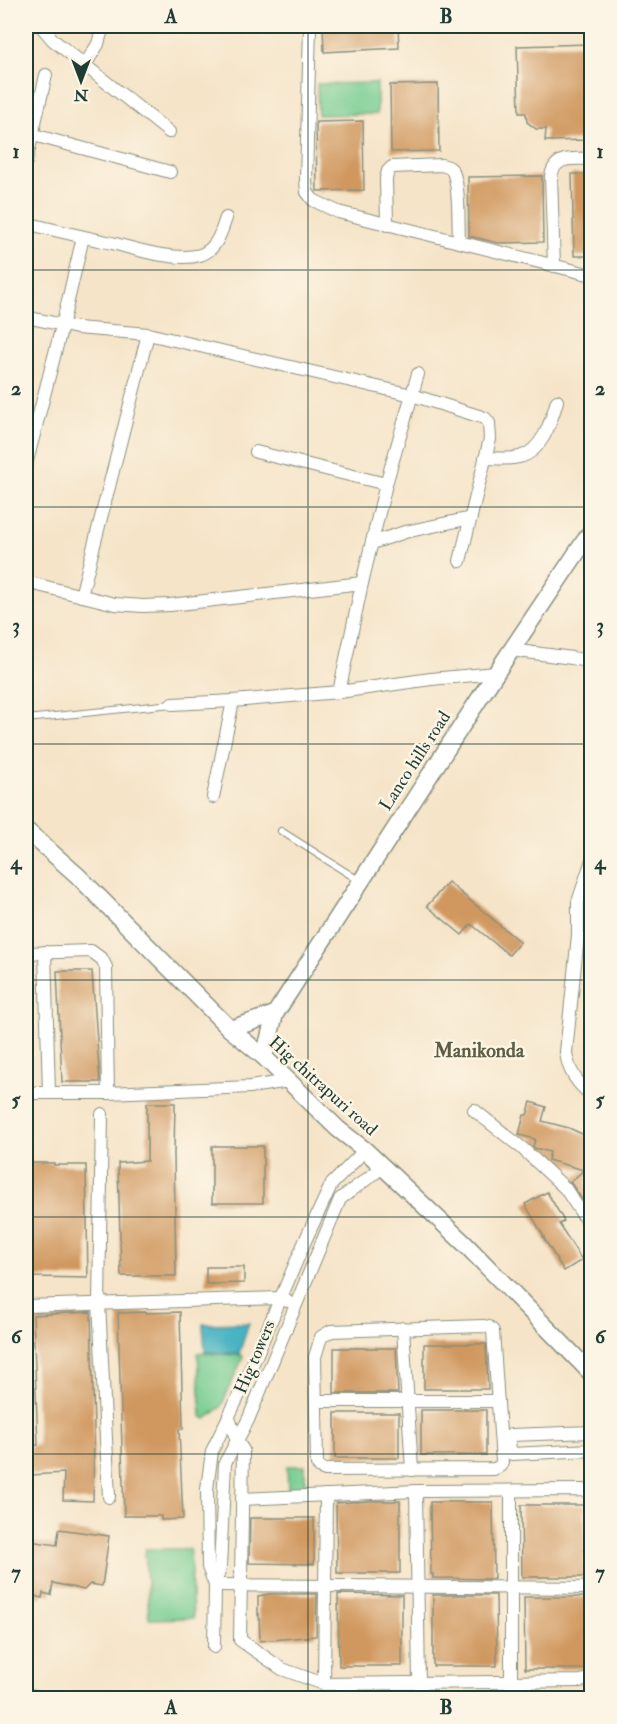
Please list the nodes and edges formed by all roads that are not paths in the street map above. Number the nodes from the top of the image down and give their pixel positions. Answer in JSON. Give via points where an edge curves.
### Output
{"nodes":[{"id":1,"x":41,"y":26,"type":"edge"},
{"id":2,"x":103,"y":26,"type":"edge"},
{"id":3,"x":310,"y":26,"type":"edge"},
{"id":4,"x":85,"y":65,"type":"junction"},
{"id":5,"x":46,"y":75,"type":"dead end"},
{"id":6,"x":169,"y":132,"type":"dead end"},
{"id":7,"x":29,"y":134,"type":"edge"},
{"id":8,"x":591,"y":159,"type":"edge"},
{"id":9,"x":26,"y":162,"type":"edge"},
{"id":10,"x":170,"y":172,"type":"dead end"},
{"id":11,"x":226,"y":219,"type":"dead end"},
{"id":12,"x":26,"y":223,"type":"edge"},
{"id":13,"x":387,"y":225,"type":"junction"},
{"id":14,"x":83,"y":237,"type":"junction"},
{"id":15,"x":459,"y":242,"type":"junction"},
{"id":16,"x":554,"y":266,"type":"junction"},
{"id":17,"x":591,"y":275,"type":"edge"},
{"id":18,"x":26,"y":317,"type":"edge"},
{"id":19,"x":62,"y":326,"type":"junction"},
{"id":20,"x":148,"y":334,"type":"junction"},
{"id":21,"x":418,"y":374,"type":"dead end"},
{"id":22,"x":412,"y":395,"type":"junction"},
{"id":23,"x":557,"y":401,"type":"dead end"},
{"id":24,"x":256,"y":452,"type":"dead end"},
{"id":25,"x":485,"y":458,"type":"junction"},
{"id":26,"x":26,"y":465,"type":"edge"},
{"id":27,"x":386,"y":484,"type":"junction"},
{"id":28,"x":471,"y":518,"type":"junction"},
{"id":29,"x":591,"y":530,"type":"edge"},
{"id":30,"x":372,"y":543,"type":"junction"},
{"id":31,"x":460,"y":561,"type":"dead end"},
{"id":32,"x":26,"y":582,"type":"edge"},
{"id":33,"x":362,"y":583,"type":"junction"},
{"id":34,"x":81,"y":596,"type":"junction"},
{"id":35,"x":511,"y":650,"type":"junction"},
{"id":36,"x":591,"y":662,"type":"edge"},
{"id":37,"x":496,"y":673,"type":"junction"},
{"id":38,"x":339,"y":692,"type":"junction"},
{"id":39,"x":233,"y":701,"type":"junction"},
{"id":40,"x":172,"y":704,"type":"joint"},
{"id":41,"x":26,"y":720,"type":"edge"},
{"id":42,"x":213,"y":797,"type":"dead end"},
{"id":43,"x":26,"y":830,"type":"edge"},
{"id":44,"x":281,"y":831,"type":"dead end"},
{"id":45,"x":591,"y":860,"type":"edge"},
{"id":46,"x":360,"y":881,"type":"junction"},
{"id":47,"x":26,"y":952,"type":"edge"},
{"id":48,"x":45,"y":952,"type":"junction"},
{"id":49,"x":275,"y":1014,"type":"junction"},
{"id":50,"x":230,"y":1029,"type":"junction"},
{"id":51,"x":264,"y":1057,"type":"junction"},
{"id":52,"x":289,"y":1081,"type":"junction"},
{"id":53,"x":49,"y":1092,"type":"junction"},
{"id":54,"x":26,"y":1093,"type":"edge"},
{"id":55,"x":108,"y":1094,"type":"junction"},
{"id":56,"x":591,"y":1096,"type":"edge"},
{"id":57,"x":474,"y":1110,"type":"dead end"},
{"id":58,"x":102,"y":1114,"type":"dead end"},
{"id":59,"x":365,"y":1150,"type":"junction"},
{"id":60,"x":383,"y":1167,"type":"junction"},
{"id":61,"x":591,"y":1229,"type":"edge"},
{"id":62,"x":281,"y":1298,"type":"junction"},
{"id":63,"x":99,"y":1303,"type":"junction"},
{"id":64,"x":296,"y":1305,"type":"junction"},
{"id":65,"x":26,"y":1306,"type":"edge"},
{"id":66,"x":403,"y":1328,"type":"junction"},
{"id":67,"x":591,"y":1374,"type":"edge"},
{"id":68,"x":408,"y":1400,"type":"junction"},
{"id":69,"x":316,"y":1401,"type":"junction"},
{"id":70,"x":498,"y":1401,"type":"junction"},
{"id":71,"x":229,"y":1419,"type":"junction"},
{"id":72,"x":591,"y":1432,"type":"edge"},
{"id":73,"x":237,"y":1441,"type":"junction"},
{"id":74,"x":505,"y":1445,"type":"junction"},
{"id":75,"x":591,"y":1450,"type":"edge"},
{"id":76,"x":412,"y":1470,"type":"junction"},
{"id":77,"x":416,"y":1491,"type":"junction"},
{"id":78,"x":511,"y":1491,"type":"junction"},
{"id":79,"x":591,"y":1492,"type":"edge"},
{"id":80,"x":326,"y":1495,"type":"junction"},
{"id":81,"x":109,"y":1497,"type":"dead end"},
{"id":82,"x":242,"y":1499,"type":"junction"},
{"id":83,"x":215,"y":1586,"type":"junction"},
{"id":84,"x":241,"y":1586,"type":"junction"},
{"id":85,"x":325,"y":1587,"type":"junction"},
{"id":86,"x":417,"y":1587,"type":"junction"},
{"id":87,"x":591,"y":1587,"type":"edge"},
{"id":88,"x":511,"y":1588,"type":"junction"},
{"id":89,"x":214,"y":1647,"type":"dead end"},
{"id":90,"x":591,"y":1678,"type":"edge"},
{"id":91,"x":511,"y":1682,"type":"junction"},
{"id":92,"x":418,"y":1683,"type":"junction"},
{"id":93,"x":324,"y":1684,"type":"junction"},
{"id":94,"x":26,"y":1694,"type":"edge"},
{"id":95,"x":46,"y":1698,"type":"edge"}],
"edges":[{"from":1,"to":4,"type":"street"},
{"from":2,"to":4,"type":"street","via":[[98,44]]},
{"from":3,"to":13,"type":"street","via":[[307,192],[313,200],[338,212]]},
{"from":4,"to":6,"type":"street"},
{"from":5,"to":7,"type":"street"},
{"from":7,"to":9,"type":"street"},
{"from":7,"to":10,"type":"street"},
{"from":8,"to":16,"type":"street","via":[[566,160],[553,168]]},
{"from":11,"to":14,"type":"street","via":[[214,245],[192,256]]},
{"from":12,"to":14,"type":"street"},
{"from":13,"to":15,"type":"street"},
{"from":13,"to":15,"type":"street","via":[[388,171],[392,167],[441,165],[453,172],[457,185]]},
{"from":14,"to":19,"type":"street"},
{"from":15,"to":16,"type":"street"},
{"from":16,"to":17,"type":"street"},
{"from":18,"to":19,"type":"street"},
{"from":19,"to":20,"type":"street"},
{"from":19,"to":26,"type":"street"},
{"from":20,"to":22,"type":"street"},
{"from":20,"to":34,"type":"street"},
{"from":21,"to":22,"type":"street"},
{"from":22,"to":25,"type":"street","via":[[485,418],[490,439]]},
{"from":22,"to":27,"type":"street"},
{"from":23,"to":25,"type":"street","via":[[539,444],[531,453],[513,458]]},
{"from":24,"to":27,"type":"street"},
{"from":25,"to":28,"type":"street"},
{"from":27,"to":30,"type":"street"},
{"from":28,"to":30,"type":"street","via":[[405,531]]},
{"from":28,"to":31,"type":"street"},
{"from":29,"to":35,"type":"street","name":"Lanco hills road"},
{"from":30,"to":33,"type":"street"},
{"from":32,"to":34,"type":"street"},
{"from":33,"to":34,"type":"street","via":[[170,605],[115,604]]},
{"from":33,"to":38,"type":"street"},
{"from":35,"to":36,"type":"street"},
{"from":35,"to":37,"type":"street","name":"Lanco hills road"},
{"from":37,"to":38,"type":"street"},
{"from":37,"to":46,"type":"street","name":"Lanco hills road"},
{"from":38,"to":39,"type":"street"},
{"from":39,"to":40,"type":"street"},
{"from":39,"to":42,"type":"street"},
{"from":40,"to":41,"type":"lane"},
{"from":43,"to":50,"type":"street","name":"Hig chitrapuri road","via":[[77,875]]},
{"from":44,"to":46,"type":"lane"},
{"from":45,"to":56,"type":"street","via":[[578,902],[566,1052],[577,1083]]},
{"from":46,"to":49,"type":"street","name":"Lanco hills road"},
{"from":47,"to":48,"type":"street"},
{"from":48,"to":53,"type":"street"},
{"from":48,"to":55,"type":"street","via":[[92,951],[106,967]]},
{"from":49,"to":50,"type":"street"},
{"from":49,"to":51,"type":"street","name":"Lanco hills road"},
{"from":50,"to":51,"type":"street","name":"Hig chitrapuri road"},
{"from":51,"to":52,"type":"street","name":"Hig chitrapuri road"},
{"from":52,"to":55,"type":"street","via":[[250,1087]]},
{"from":52,"to":59,"type":"street","name":"Hig chitrapuri road"},
{"from":53,"to":54,"type":"street"},
{"from":53,"to":55,"type":"street"},
{"from":57,"to":61,"type":"street","via":[[565,1188]]},
{"from":58,"to":63,"type":"street"},
{"from":59,"to":60,"type":"street","name":"Hig chitrapuri road"},
{"from":59,"to":62,"type":"street","via":[[331,1185]]},
{"from":60,"to":64,"type":"street","name":"Hig towers","via":[[340,1199]]},
{"from":60,"to":67,"type":"street","name":"Hig chitrapuri road","via":[[465,1244]]},
{"from":62,"to":63,"type":"street"},
{"from":62,"to":64,"type":"street"},
{"from":62,"to":71,"type":"street"},
{"from":63,"to":65,"type":"street"},
{"from":63,"to":81,"type":"street"},
{"from":64,"to":73,"type":"street","name":"Hig towers"},
{"from":66,"to":68,"type":"street"},
{"from":66,"to":69,"type":"street","via":[[331,1331],[321,1337],[315,1357]]},
{"from":66,"to":70,"type":"street","via":[[489,1327],[493,1331]]},
{"from":68,"to":69,"type":"street"},
{"from":68,"to":70,"type":"street"},
{"from":68,"to":76,"type":"street"},
{"from":69,"to":76,"type":"street","via":[[320,1468]]},
{"from":70,"to":74,"type":"street"},
{"from":71,"to":73,"type":"street"},
{"from":71,"to":83,"type":"street","via":[[212,1451],[207,1489],[208,1567]]},
{"from":72,"to":74,"type":"street","via":[[511,1435]]},
{"from":73,"to":82,"type":"street","via":[[243,1450]]},
{"from":73,"to":83,"type":"street","name":"Hig towers","via":[[225,1463],[220,1567]]},
{"from":74,"to":75,"type":"street","via":[[512,1454]]},
{"from":74,"to":76,"type":"street","via":[[502,1462],[494,1469]]},
{"from":77,"to":78,"type":"street"},
{"from":77,"to":80,"type":"street"},
{"from":77,"to":86,"type":"street"},
{"from":78,"to":79,"type":"street"},
{"from":78,"to":88,"type":"street"},
{"from":80,"to":82,"type":"street"},
{"from":80,"to":85,"type":"street"},
{"from":82,"to":84,"type":"street"},
{"from":83,"to":84,"type":"street"},
{"from":83,"to":89,"type":"street"},
{"from":84,"to":85,"type":"street"},
{"from":84,"to":93,"type":"street","via":[[240,1640],[282,1669]]},
{"from":85,"to":86,"type":"street"},
{"from":85,"to":93,"type":"street"},
{"from":86,"to":88,"type":"street"},
{"from":86,"to":92,"type":"street"},
{"from":87,"to":88,"type":"street"},
{"from":88,"to":91,"type":"street"},
{"from":90,"to":91,"type":"street"},
{"from":91,"to":92,"type":"street"},
{"from":92,"to":93,"type":"street"},
{"from":94,"to":95,"type":"street"}]}
